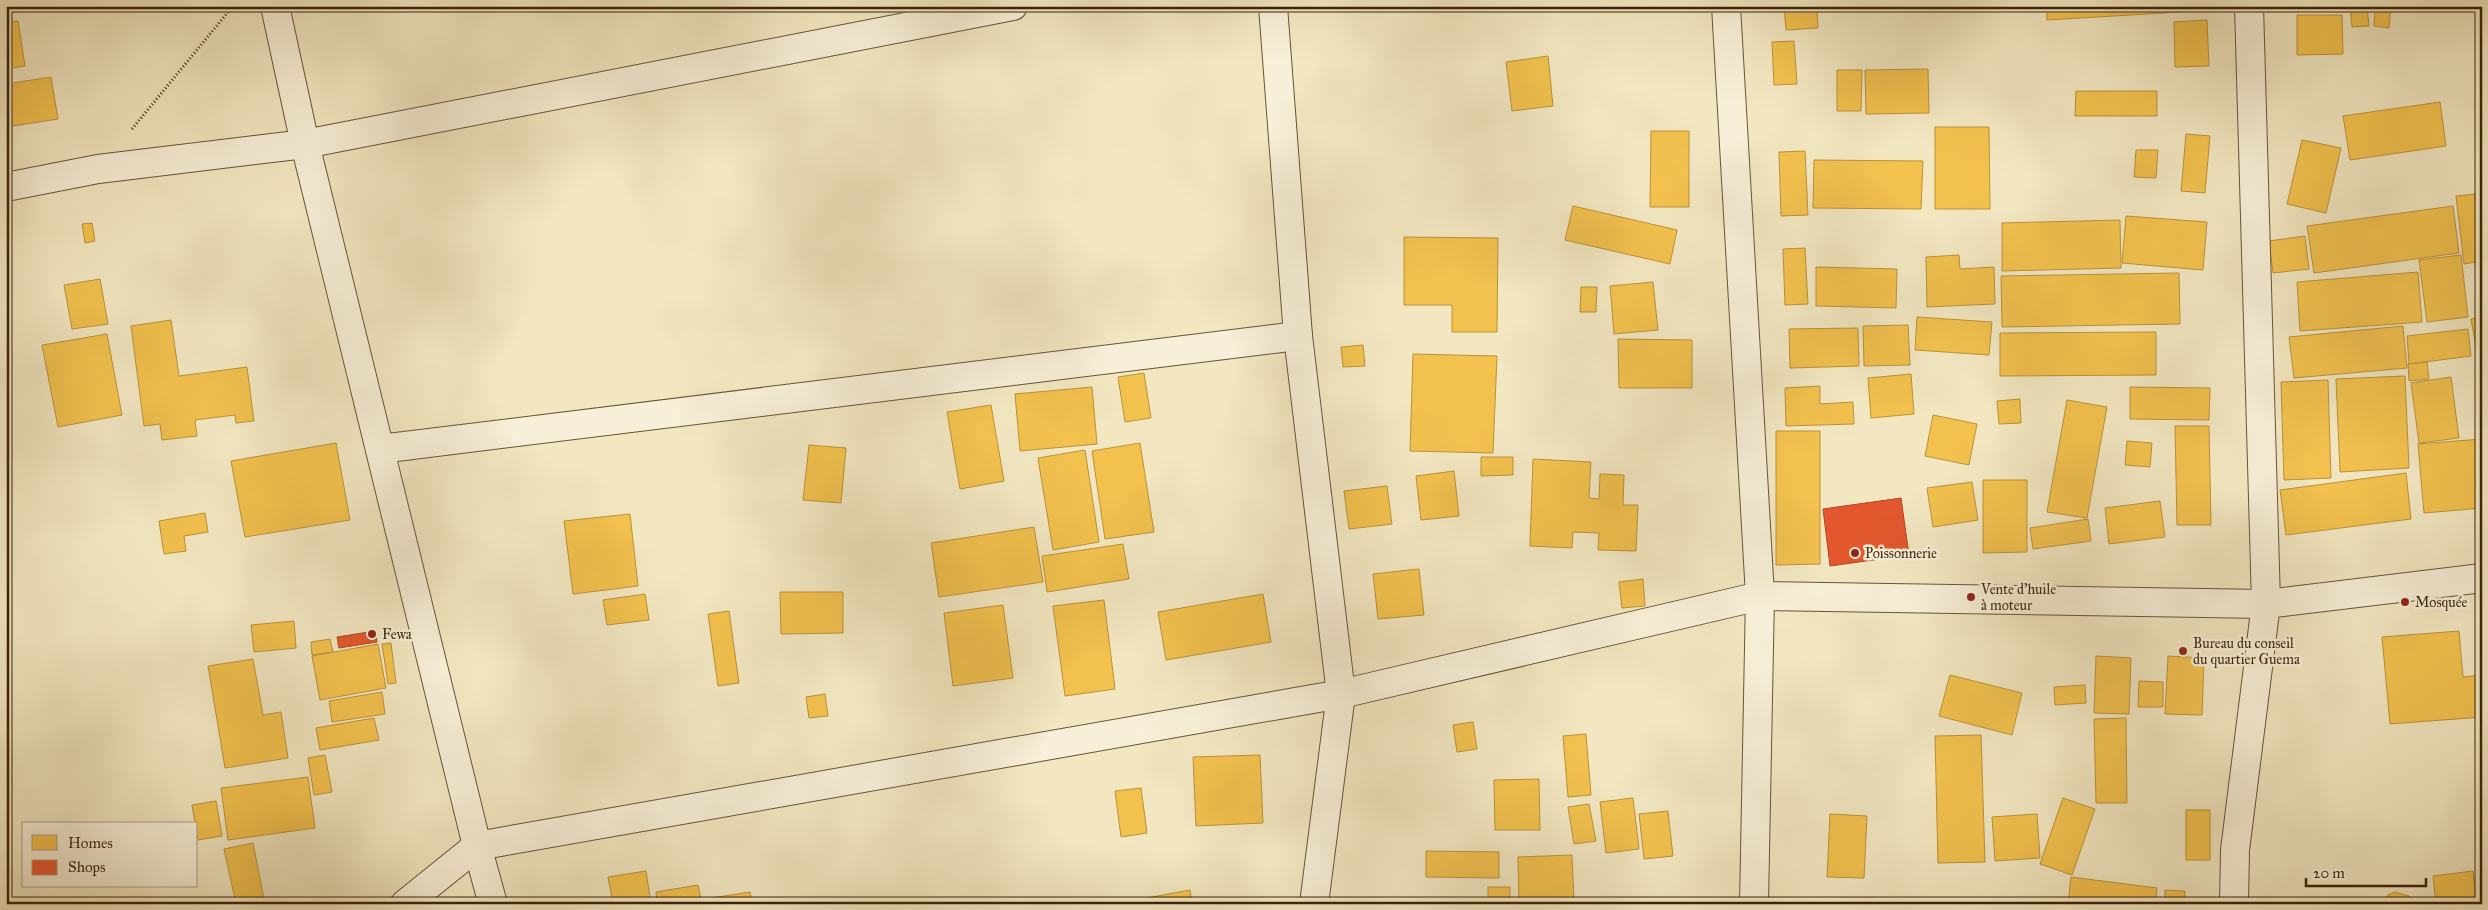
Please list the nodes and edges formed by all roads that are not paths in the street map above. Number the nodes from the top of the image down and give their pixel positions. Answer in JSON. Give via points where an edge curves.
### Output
{"nodes":[{"id":1,"x":275,"y":6,"type":"edge"},
{"id":2,"x":1013,"y":6,"type":"edge"},
{"id":3,"x":1272,"y":6,"type":"edge"},
{"id":4,"x":1726,"y":6,"type":"edge"},
{"id":5,"x":2248,"y":6,"type":"edge"},
{"id":6,"x":305,"y":144,"type":"junction"},
{"id":7,"x":6,"y":187,"type":"edge"},
{"id":8,"x":1298,"y":336,"type":"junction"},
{"id":9,"x":380,"y":449,"type":"junction"},
{"id":10,"x":2482,"y":578,"type":"edge"},
{"id":11,"x":1760,"y":596,"type":"junction"},
{"id":12,"x":2266,"y":604,"type":"junction"},
{"id":13,"x":1341,"y":694,"type":"junction"},
{"id":14,"x":477,"y":846,"type":"junction"},
{"id":15,"x":405,"y":904,"type":"edge"},
{"id":16,"x":493,"y":904,"type":"edge"},
{"id":17,"x":1314,"y":904,"type":"edge"},
{"id":18,"x":1754,"y":904,"type":"edge"},
{"id":19,"x":2234,"y":904,"type":"edge"}],
"edges":[{"from":1,"to":6,"type":"street"},
{"from":2,"to":6,"type":"street"},
{"from":3,"to":8,"type":"street"},
{"from":4,"to":11,"type":"street"},
{"from":5,"to":12,"type":"street"},
{"from":6,"to":7,"type":"street","via":[[98,169]]},
{"from":6,"to":9,"type":"street"},
{"from":8,"to":9,"type":"street"},
{"from":8,"to":13,"type":"street"},
{"from":9,"to":14,"type":"street"},
{"from":10,"to":12,"type":"street"},
{"from":11,"to":12,"type":"street"},
{"from":11,"to":13,"type":"street"},
{"from":11,"to":18,"type":"street"},
{"from":12,"to":19,"type":"street","via":[[2235,850]]},
{"from":13,"to":14,"type":"street"},
{"from":13,"to":17,"type":"street"},
{"from":14,"to":15,"type":"street"},
{"from":14,"to":16,"type":"street"}]}
